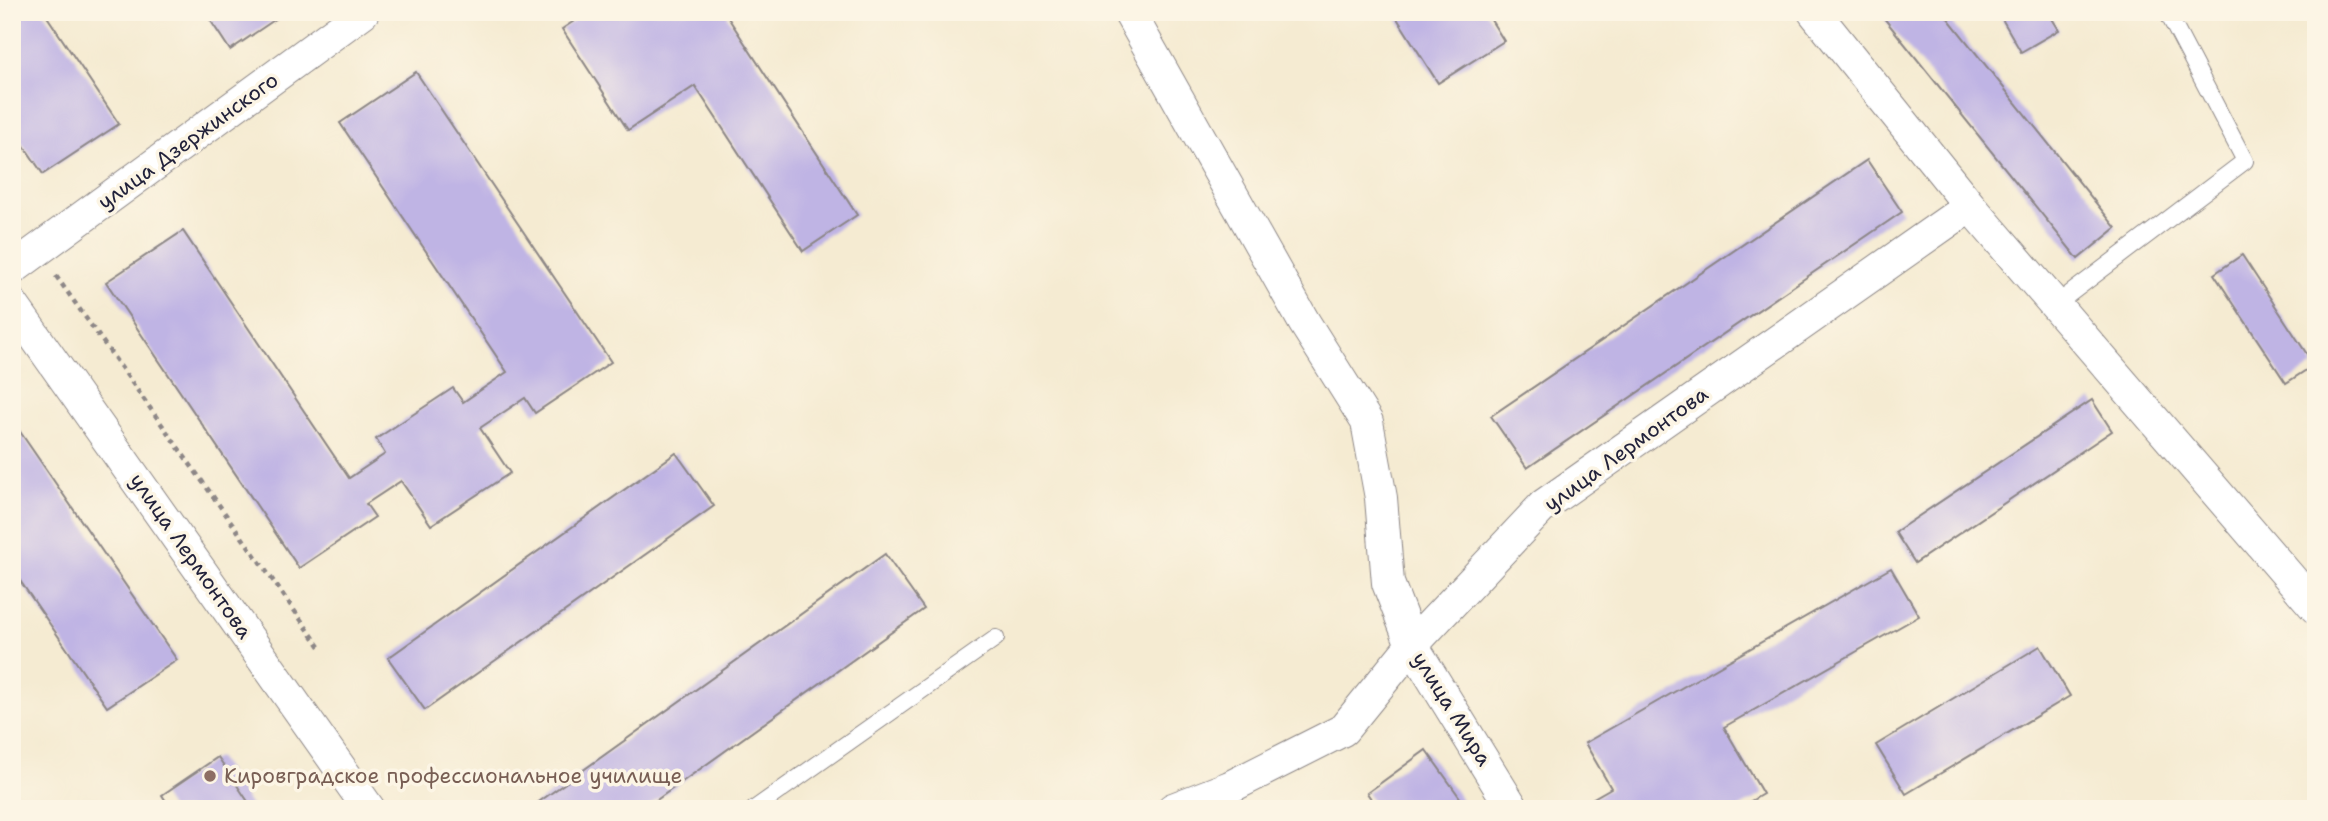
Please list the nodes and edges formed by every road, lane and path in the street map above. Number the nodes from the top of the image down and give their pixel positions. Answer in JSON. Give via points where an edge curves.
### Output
{"nodes":[{"id":1,"x":363,"y":12,"type":"edge"},
{"id":2,"x":1129,"y":12,"type":"edge"},
{"id":3,"x":1814,"y":12,"type":"edge"},
{"id":4,"x":2167,"y":12,"type":"edge"},
{"id":5,"x":1970,"y":206,"type":"junction"},
{"id":6,"x":12,"y":212,"type":"edge"},
{"id":7,"x":38,"y":251,"type":"junction"},
{"id":8,"x":12,"y":270,"type":"edge"},
{"id":9,"x":12,"y":304,"type":"edge"},
{"id":10,"x":2055,"y":305,"type":"junction"},
{"id":11,"x":2316,"y":608,"type":"edge"},
{"id":12,"x":996,"y":638,"type":"dead end"},
{"id":13,"x":1412,"y":645,"type":"junction"},
{"id":14,"x":321,"y":648,"type":"dead end"},
{"id":15,"x":369,"y":809,"type":"edge"},
{"id":16,"x":754,"y":809,"type":"edge"},
{"id":17,"x":1173,"y":809,"type":"edge"},
{"id":18,"x":1513,"y":809,"type":"edge"}],
"edges":[{"from":1,"to":7,"type":"street","name":"улица Дзержинского"},
{"from":2,"to":13,"type":"street","name":"улица Мира","via":[[1304,322],[1367,422],[1381,498],[1388,583]]},
{"from":3,"to":5,"type":"street"},
{"from":4,"to":10,"type":"lane","via":[[2245,161]]},
{"from":5,"to":10,"type":"street"},
{"from":5,"to":13,"type":"street","name":"улица Лермонтова","via":[[1544,505]]},
{"from":6,"to":7,"type":"path"},
{"from":7,"to":8,"type":"street","name":"улица Дзержинского"},
{"from":7,"to":14,"type":"path"},
{"from":9,"to":15,"type":"street","name":"улица Лермонтова"},
{"from":10,"to":11,"type":"street"},
{"from":12,"to":16,"type":"lane"},
{"from":13,"to":17,"type":"street","name":"улица Лермонтова","via":[[1343,730],[1230,787]]},
{"from":13,"to":18,"type":"street","name":"улица Мира"}]}
